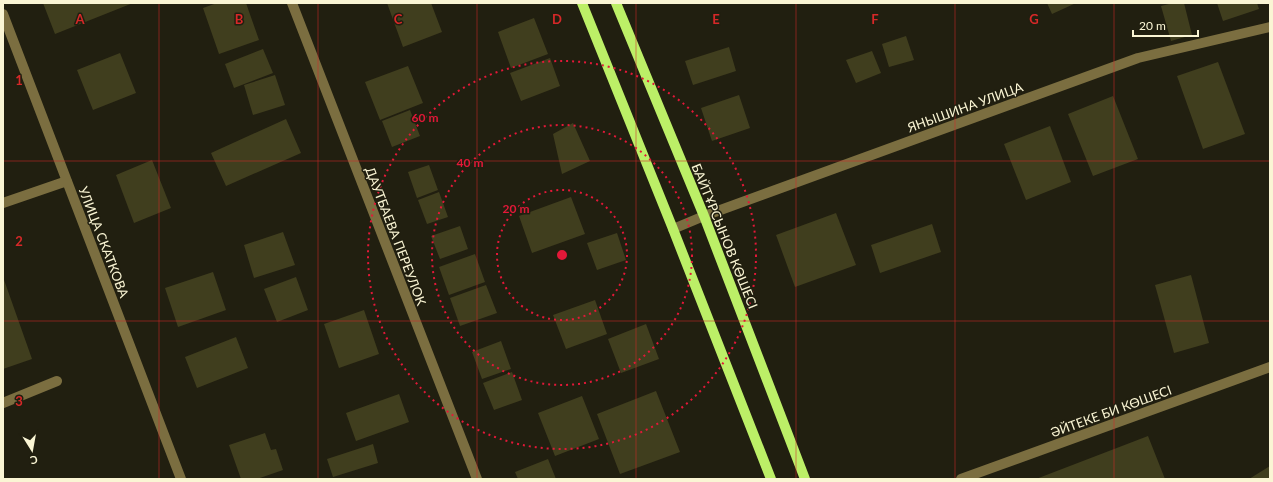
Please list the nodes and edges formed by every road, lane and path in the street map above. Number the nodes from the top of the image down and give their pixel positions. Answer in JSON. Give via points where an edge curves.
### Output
{"nodes":[{"id":1,"x":292,"y":3,"type":"edge"},
{"id":2,"x":582,"y":3,"type":"edge"},
{"id":3,"x":616,"y":3,"type":"edge"},
{"id":4,"x":3,"y":14,"type":"edge"},
{"id":5,"x":1270,"y":27,"type":"edge"},
{"id":6,"x":67,"y":181,"type":"junction"},
{"id":7,"x":3,"y":203,"type":"edge"},
{"id":8,"x":704,"y":216,"type":"junction"},
{"id":9,"x":673,"y":229,"type":"junction"},
{"id":10,"x":1270,"y":367,"type":"edge"},
{"id":11,"x":57,"y":381,"type":"dead end"},
{"id":12,"x":3,"y":403,"type":"edge"},
{"id":13,"x":180,"y":479,"type":"edge"},
{"id":14,"x":476,"y":479,"type":"edge"},
{"id":15,"x":771,"y":479,"type":"edge"},
{"id":16,"x":805,"y":479,"type":"edge"},
{"id":17,"x":961,"y":479,"type":"edge"}],
"edges":[{"from":1,"to":14,"type":"street","name":"ДАУТБАЕВА ПЕРЕУЛОК"},
{"from":2,"to":9,"type":"main road"},
{"from":3,"to":8,"type":"main road","name":"БАЙТҰРСЫНОВ КӨШЕСІ"},
{"from":4,"to":6,"type":"street","name":"УЛИЦА СКАТКОВА"},
{"from":5,"to":8,"type":"street","name":"ЯНЫШИНА УЛИЦА","via":[[1138,58]]},
{"from":6,"to":7,"type":"street"},
{"from":6,"to":13,"type":"street","name":"УЛИЦА СКАТКОВА"},
{"from":8,"to":9,"type":"street","name":"ЯНЫШИНА УЛИЦА"},
{"from":8,"to":16,"type":"main road","name":"БАЙТҰРСЫНОВ КӨШЕСІ"},
{"from":9,"to":15,"type":"main road"},
{"from":10,"to":17,"type":"street","name":"ӘЙТЕКЕ БИ КӨШЕСІ"},
{"from":11,"to":12,"type":"street"}]}
